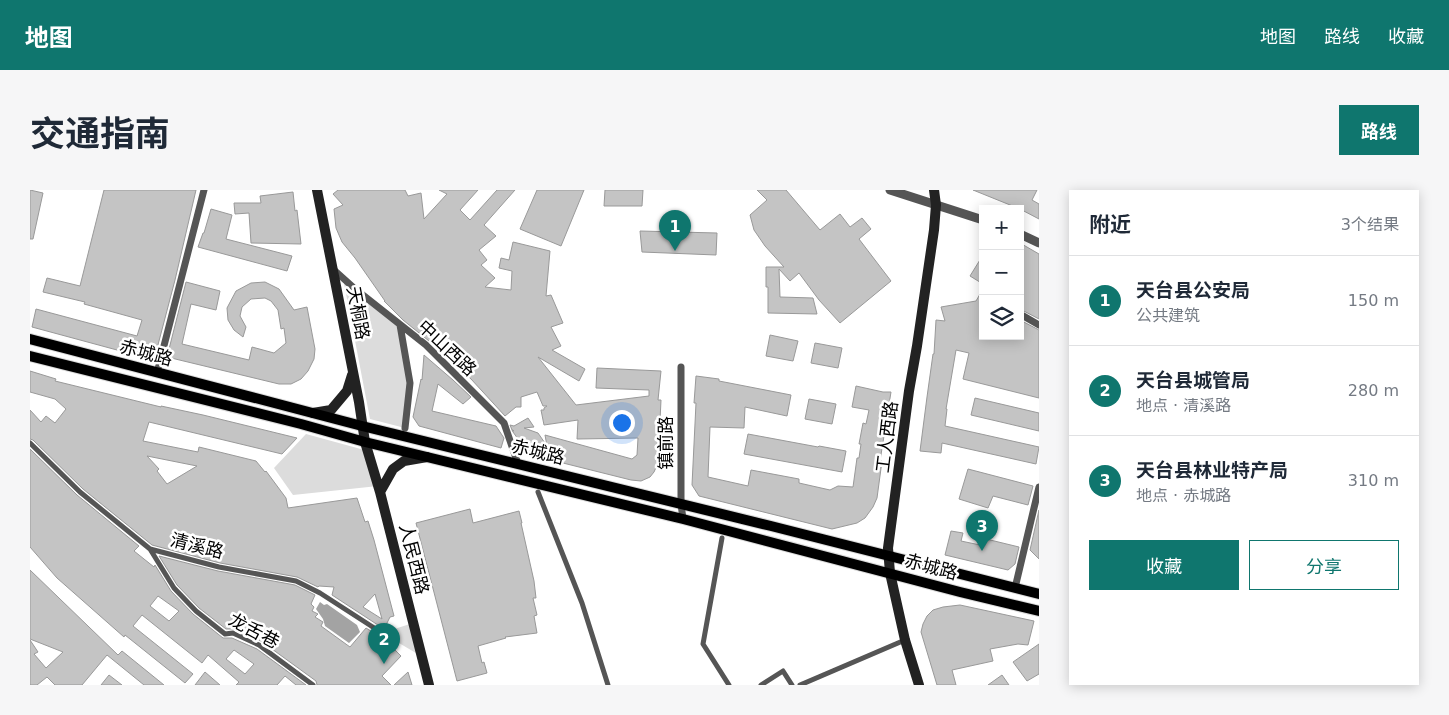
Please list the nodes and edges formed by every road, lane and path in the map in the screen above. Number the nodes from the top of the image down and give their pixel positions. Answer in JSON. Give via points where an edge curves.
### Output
{"nodes":[{"id":1,"x":204,"y":190,"type":"edge"},
{"id":2,"x":317,"y":190,"type":"edge"},
{"id":3,"x":890,"y":190,"type":"edge"},
{"id":4,"x":934,"y":190,"type":"edge"},
{"id":5,"x":936,"y":205,"type":"junction"},
{"id":6,"x":979,"y":219,"type":"edge"},
{"id":7,"x":1024,"y":236,"type":"edge"},
{"id":8,"x":1039,"y":243,"type":"edge"},
{"id":9,"x":333,"y":269,"type":"junction"},
{"id":10,"x":1024,"y":316,"type":"edge"},
{"id":11,"x":400,"y":325,"type":"junction"},
{"id":12,"x":1039,"y":325,"type":"edge"},
{"id":13,"x":30,"y":339,"type":"edge"},
{"id":14,"x":30,"y":356,"type":"edge"},
{"id":15,"x":681,"y":368,"type":"dead end"},
{"id":16,"x":352,"y":372,"type":"junction"},
{"id":17,"x":157,"y":373,"type":"junction"},
{"id":18,"x":313,"y":412,"type":"junction"},
{"id":19,"x":362,"y":426,"type":"junction"},
{"id":20,"x":405,"y":428,"type":"dead end"},
{"id":21,"x":365,"y":442,"type":"junction"},
{"id":22,"x":30,"y":443,"type":"edge"},
{"id":23,"x":428,"y":457,"type":"junction"},
{"id":24,"x":518,"y":464,"type":"junction"},
{"id":25,"x":1039,"y":488,"type":"edge"},
{"id":26,"x":380,"y":492,"type":"junction"},
{"id":27,"x":538,"y":492,"type":"dead end"},
{"id":28,"x":681,"y":504,"type":"junction"},
{"id":29,"x":682,"y":519,"type":"junction"},
{"id":30,"x":722,"y":538,"type":"dead end"},
{"id":31,"x":150,"y":549,"type":"junction"},
{"id":32,"x":888,"y":556,"type":"junction"},
{"id":33,"x":890,"y":573,"type":"junction"},
{"id":34,"x":1015,"y":588,"type":"junction"},
{"id":35,"x":1039,"y":594,"type":"edge"},
{"id":36,"x":1039,"y":611,"type":"edge"},
{"id":37,"x":382,"y":633,"type":"dead end"},
{"id":38,"x":905,"y":640,"type":"junction"},
{"id":39,"x":313,"y":685,"type":"edge"},
{"id":40,"x":429,"y":685,"type":"edge"},
{"id":41,"x":608,"y":685,"type":"edge"},
{"id":42,"x":729,"y":685,"type":"edge"},
{"id":43,"x":761,"y":685,"type":"edge"},
{"id":44,"x":792,"y":685,"type":"edge"},
{"id":45,"x":800,"y":685,"type":"edge"},
{"id":46,"x":919,"y":685,"type":"edge"}],
"edges":[{"from":1,"to":17,"type":"street"},
{"from":2,"to":9,"type":"main road","name":"天桐路"},
{"from":3,"to":5,"type":"street"},
{"from":4,"to":5,"type":"main road","name":"工人西路"},
{"from":5,"to":6,"type":"street"},
{"from":5,"to":32,"type":"main road","name":"工人西路"},
{"from":7,"to":8,"type":"street"},
{"from":9,"to":11,"type":"street","name":"中山西路"},
{"from":9,"to":16,"type":"main road","name":"天桐路"},
{"from":10,"to":12,"type":"street"},
{"from":11,"to":20,"type":"street","via":[[410,383]]},
{"from":11,"to":24,"type":"street","name":"中山西路","via":[[426,346],[504,423]]},
{"from":13,"to":17,"type":"main road","name":"赤城路"},
{"from":14,"to":21,"type":"main road","name":"赤城路"},
{"from":15,"to":28,"type":"street","name":"镇前路"},
{"from":16,"to":18,"type":"main road","via":[[347,392],[331,410]]},
{"from":16,"to":19,"type":"main road","name":"天桐路"},
{"from":17,"to":18,"type":"main road","name":"赤城路"},
{"from":18,"to":19,"type":"main road","name":"赤城路"},
{"from":19,"to":21,"type":"main road","name":"天桐路"},
{"from":19,"to":24,"type":"main road","name":"赤城路"},
{"from":21,"to":23,"type":"main road","name":"赤城路"},
{"from":21,"to":26,"type":"main road","name":"人民西路"},
{"from":22,"to":31,"type":"street","name":"清溪路","via":[[80,492]]},
{"from":23,"to":26,"type":"main road","via":[[404,460],[393,469]]},
{"from":23,"to":29,"type":"main road","name":"赤城路"},
{"from":24,"to":28,"type":"main road","name":"赤城路"},
{"from":25,"to":34,"type":"street"},
{"from":26,"to":40,"type":"main road","name":"人民西路"},
{"from":27,"to":41,"type":"street","via":[[582,603]]},
{"from":28,"to":29,"type":"street","name":"镇前路"},
{"from":28,"to":32,"type":"main road","name":"赤城路"},
{"from":29,"to":33,"type":"main road","name":"赤城路"},
{"from":30,"to":42,"type":"street","via":[[703,644]]},
{"from":31,"to":37,"type":"street","name":"清溪路","via":[[219,567],[296,581]]},
{"from":31,"to":39,"type":"street","name":"龙舌巷","via":[[174,588],[224,634],[233,633],[259,645]]},
{"from":32,"to":33,"type":"main road","name":"工人西路"},
{"from":32,"to":34,"type":"main road","name":"赤城路"},
{"from":33,"to":36,"type":"main road","name":"赤城路"},
{"from":33,"to":38,"type":"main road","name":"工人西路"},
{"from":34,"to":35,"type":"main road","name":"赤城路"},
{"from":38,"to":45,"type":"street"},
{"from":38,"to":46,"type":"main road","name":"工人西路"},
{"from":43,"to":44,"type":"street","via":[[783,671]]}]}
